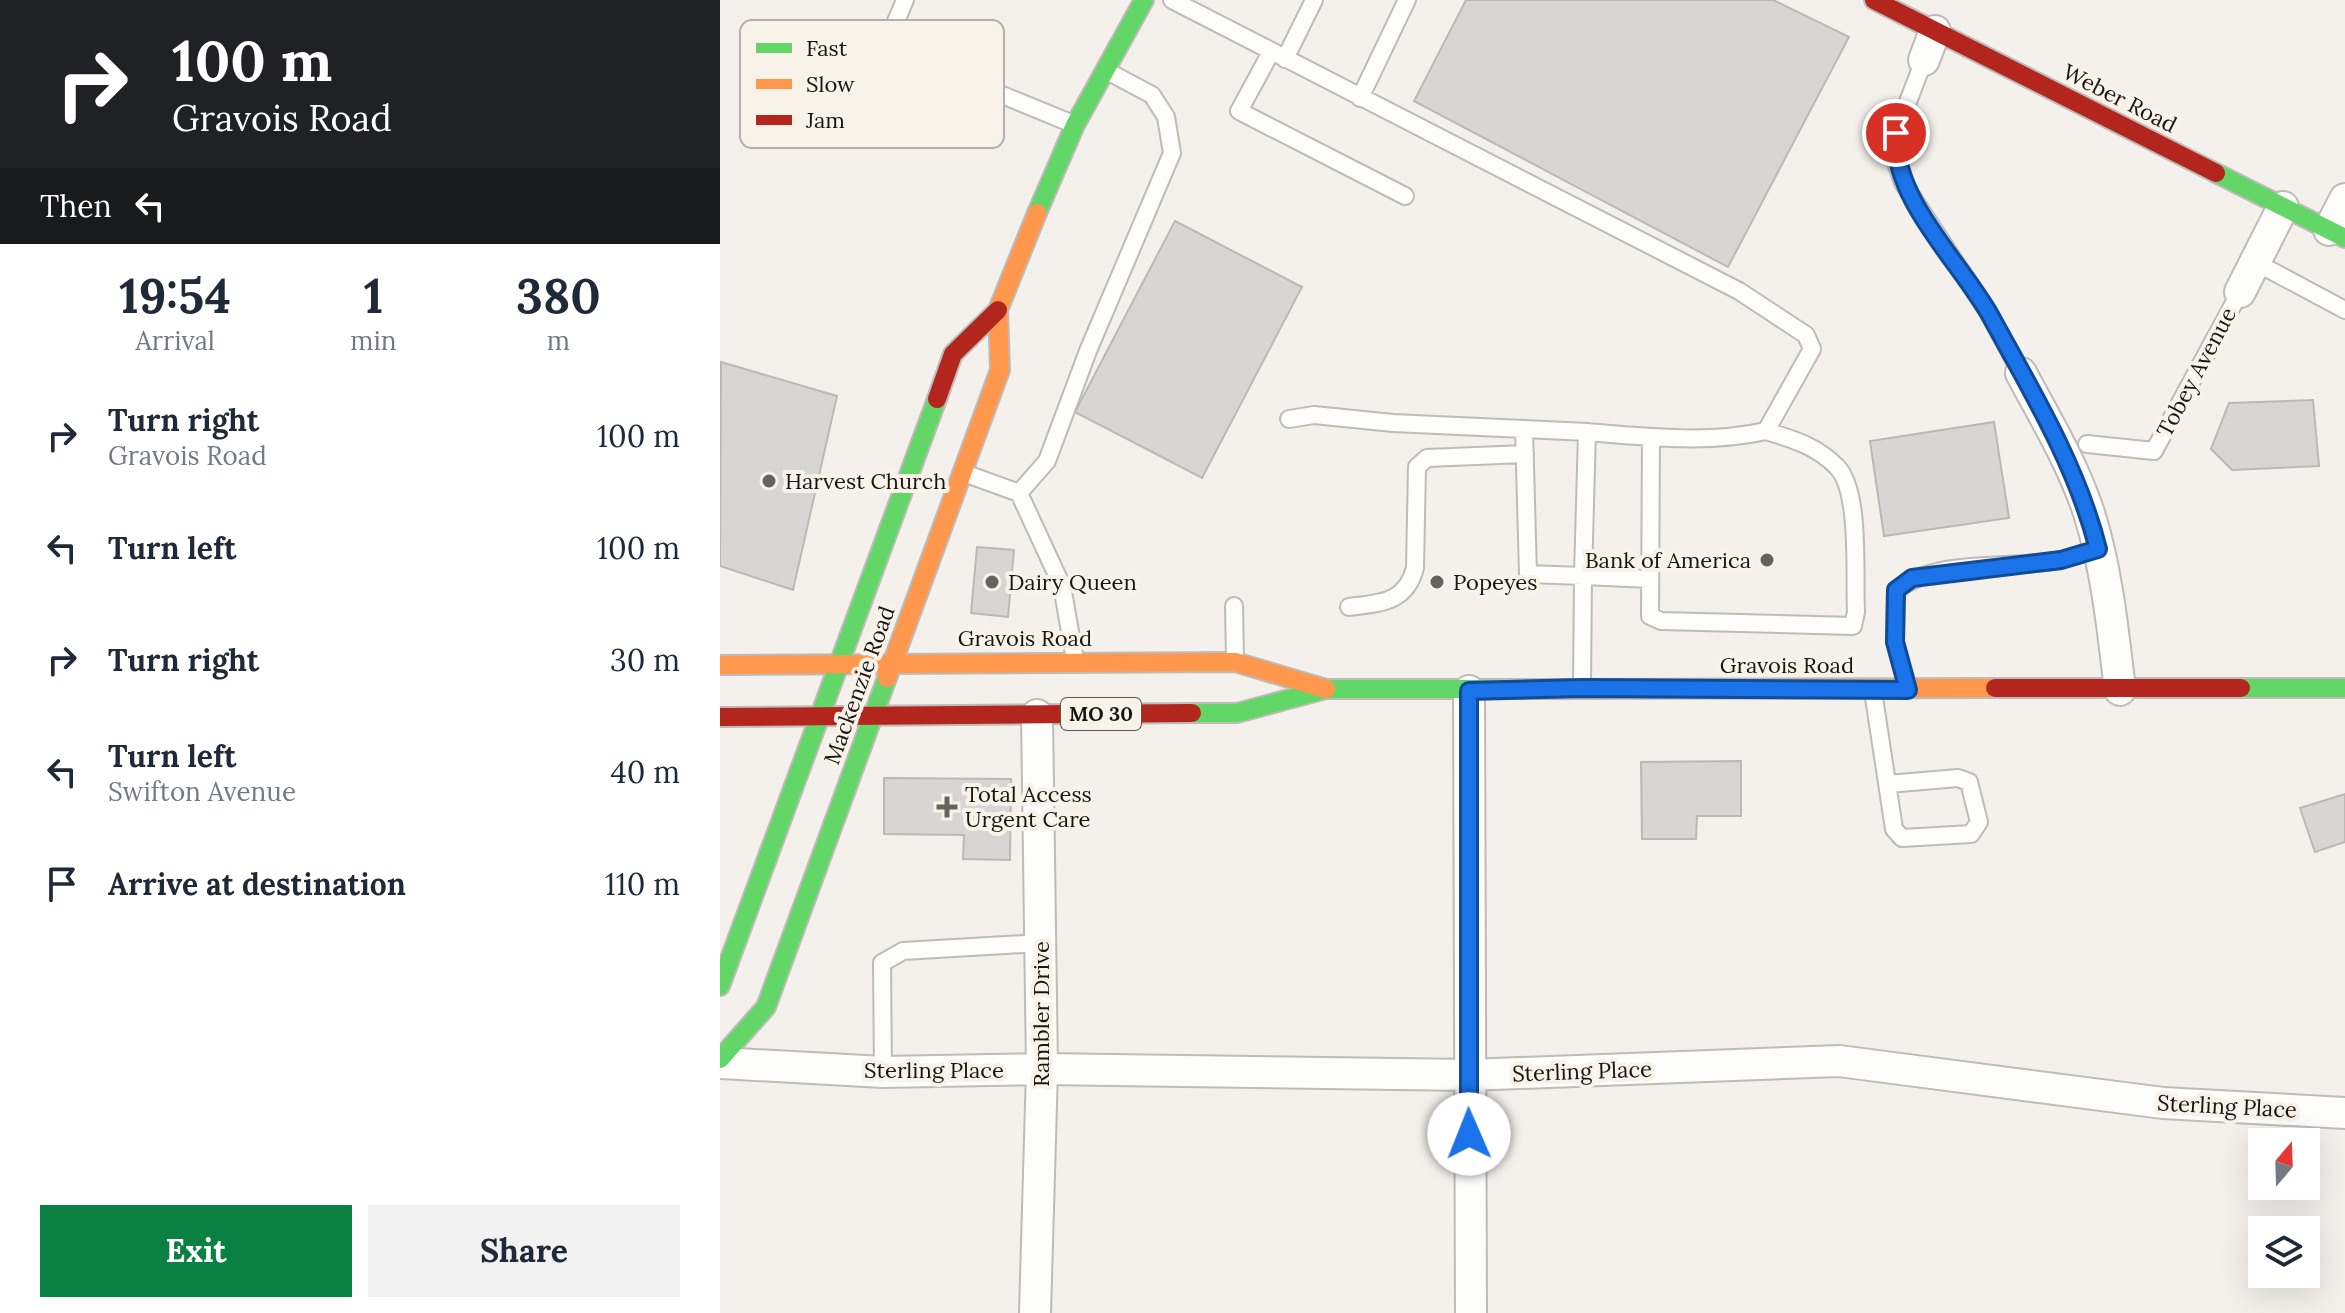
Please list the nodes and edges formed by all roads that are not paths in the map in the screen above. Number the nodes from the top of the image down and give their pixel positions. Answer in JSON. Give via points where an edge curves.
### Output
{"nodes":[{"id":1,"x":905,"y":0,"type":"edge"},
{"id":2,"x":1144,"y":0,"type":"edge"},
{"id":3,"x":1172,"y":0,"type":"edge"},
{"id":4,"x":1314,"y":0,"type":"edge"},
{"id":5,"x":1407,"y":0,"type":"edge"},
{"id":6,"x":1874,"y":0,"type":"edge"},
{"id":7,"x":897,"y":20,"type":"edge"},
{"id":8,"x":1935,"y":31,"type":"junction"},
{"id":9,"x":1278,"y":56,"type":"junction"},
{"id":10,"x":1924,"y":60,"type":"joint"},
{"id":11,"x":1104,"y":69,"type":"junction"},
{"id":12,"x":1004,"y":96,"type":"edge"},
{"id":13,"x":1360,"y":98,"type":"junction"},
{"id":14,"x":1075,"y":125,"type":"junction"},
{"id":15,"x":1405,"y":196,"type":"dead end"},
{"id":16,"x":2345,"y":199,"type":"edge"},
{"id":17,"x":2283,"y":207,"type":"junction"},
{"id":18,"x":2337,"y":234,"type":"edge"},
{"id":19,"x":2255,"y":262,"type":"junction"},
{"id":20,"x":2240,"y":292,"type":"joint"},
{"id":21,"x":998,"y":310,"type":"junction"},
{"id":22,"x":2345,"y":310,"type":"edge"},
{"id":23,"x":2021,"y":373,"type":"joint"},
{"id":24,"x":1289,"y":419,"type":"dead end"},
{"id":25,"x":1524,"y":429,"type":"junction"},
{"id":26,"x":1766,"y":431,"type":"junction"},
{"id":27,"x":1587,"y":432,"type":"junction"},
{"id":28,"x":1651,"y":438,"type":"junction"},
{"id":29,"x":2072,"y":442,"type":"junction"},
{"id":30,"x":1525,"y":454,"type":"junction"},
{"id":31,"x":963,"y":472,"type":"junction"},
{"id":32,"x":1019,"y":493,"type":"junction"},
{"id":33,"x":2101,"y":563,"type":"junction"},
{"id":34,"x":1583,"y":576,"type":"junction"},
{"id":35,"x":1650,"y":579,"type":"junction"},
{"id":36,"x":1234,"y":606,"type":"dead end"},
{"id":37,"x":1349,"y":607,"type":"dead end"},
{"id":38,"x":1075,"y":662,"type":"junction"},
{"id":39,"x":1235,"y":662,"type":"junction"},
{"id":40,"x":892,"y":664,"type":"junction"},
{"id":41,"x":720,"y":665,"type":"edge"},
{"id":42,"x":838,"y":665,"type":"junction"},
{"id":43,"x":1582,"y":688,"type":"junction"},
{"id":44,"x":2345,"y":688,"type":"edge"},
{"id":45,"x":1326,"y":689,"type":"junction"},
{"id":46,"x":1873,"y":690,"type":"junction"},
{"id":47,"x":1908,"y":690,"type":"junction"},
{"id":48,"x":2120,"y":690,"type":"junction"},
{"id":49,"x":1469,"y":691,"type":"junction"},
{"id":50,"x":1037,"y":715,"type":"junction"},
{"id":51,"x":873,"y":716,"type":"junction"},
{"id":52,"x":720,"y":717,"type":"edge"},
{"id":53,"x":819,"y":717,"type":"junction"},
{"id":54,"x":1888,"y":784,"type":"junction"},
{"id":55,"x":1040,"y":943,"type":"junction"},
{"id":56,"x":720,"y":986,"type":"edge"},
{"id":57,"x":720,"y":1061,"type":"edge"},
{"id":58,"x":1042,"y":1069,"type":"junction"},
{"id":59,"x":883,"y":1072,"type":"junction"},
{"id":60,"x":1469,"y":1075,"type":"junction"},
{"id":61,"x":2345,"y":1113,"type":"edge"},
{"id":62,"x":1035,"y":1313,"type":"edge"},
{"id":63,"x":1471,"y":1313,"type":"edge"}],
"edges":[{"from":1,"to":7,"type":"lane"},
{"from":2,"to":11,"type":"main road","name":"Mackenzie Road"},
{"from":3,"to":9,"type":"lane"},
{"from":4,"to":9,"type":"lane"},
{"from":5,"to":13,"type":"lane"},
{"from":6,"to":8,"type":"main road","name":"Weber Road"},
{"from":8,"to":10,"type":"street"},
{"from":8,"to":17,"type":"main road","name":"Weber Road"},
{"from":9,"to":13,"type":"lane"},
{"from":9,"to":15,"type":"lane","via":[[1239,111]]},
{"from":10,"to":23,"type":"lane","via":[[1896,133],[1894,157],[1903,183],[1988,312]]},
{"from":11,"to":14,"type":"main road","name":"Mackenzie Road"},
{"from":11,"to":32,"type":"lane","via":[[1152,95],[1166,117],[1172,153],[1047,461]]},
{"from":12,"to":14,"type":"lane"},
{"from":13,"to":26,"type":"lane","via":[[1739,291],[1806,335],[1812,349]]},
{"from":14,"to":21,"type":"main road","name":"Mackenzie Road"},
{"from":16,"to":18,"type":"street"},
{"from":17,"to":18,"type":"main road","name":"Weber Road"},
{"from":17,"to":19,"type":"street","name":"Tobey Avenue"},
{"from":19,"to":20,"type":"street","name":"Tobey Avenue"},
{"from":19,"to":22,"type":"lane"},
{"from":20,"to":29,"type":"lane","name":"Tobey Avenue","via":[[2154,451]]},
{"from":21,"to":31,"type":"main road","name":"Mackenzie Road","via":[[1000,370]]},
{"from":21,"to":42,"type":"main road","name":"Mackenzie Road","via":[[953,354]]},
{"from":23,"to":29,"type":"street"},
{"from":24,"to":25,"type":"lane","via":[[1314,415]]},
{"from":25,"to":27,"type":"lane"},
{"from":25,"to":30,"type":"lane"},
{"from":26,"to":28,"type":"lane"},
{"from":26,"to":35,"type":"lane","via":[[1820,453],[1845,478],[1851,497],[1853,626],[1661,621],[1650,616]]},
{"from":27,"to":28,"type":"lane"},
{"from":27,"to":34,"type":"lane"},
{"from":28,"to":35,"type":"lane"},
{"from":29,"to":33,"type":"street"},
{"from":30,"to":34,"type":"lane","via":[[1528,574]]},
{"from":30,"to":37,"type":"lane","via":[[1427,458],[1417,467],[1411,584],[1392,601]]},
{"from":31,"to":32,"type":"lane"},
{"from":31,"to":40,"type":"main road","name":"Mackenzie Road"},
{"from":32,"to":38,"type":"lane","via":[[1062,586]]},
{"from":33,"to":47,"type":"lane","via":[[2061,560],[1912,578],[1896,590],[1895,642]]},
{"from":33,"to":48,"type":"street"},
{"from":34,"to":35,"type":"lane"},
{"from":34,"to":43,"type":"lane"},
{"from":36,"to":39,"type":"lane"},
{"from":38,"to":39,"type":"main road","name":"Gravois Road","number":"MO 30"},
{"from":38,"to":40,"type":"main road","name":"Gravois Road","number":"MO 30"},
{"from":39,"to":45,"type":"main road","name":"Gravois Road","number":"MO 30"},
{"from":40,"to":42,"type":"main road","name":"Gravois Road","number":"MO 30"},
{"from":40,"to":51,"type":"main road","name":"Mackenzie Road"},
{"from":41,"to":42,"type":"main road","name":"Gravois Road","number":"MO 30"},
{"from":42,"to":53,"type":"main road","name":"Mackenzie Road"},
{"from":43,"to":46,"type":"main road","name":"Gravois Road","number":"MO 30"},
{"from":43,"to":49,"type":"main road","name":"Gravois Road","number":"MO 30"},
{"from":44,"to":48,"type":"main road","name":"Gravois Road","number":"MO 30"},
{"from":45,"to":49,"type":"main road","name":"Gravois Road","number":"MO 30"},
{"from":45,"to":50,"type":"main road","name":"Gravois Road","number":"MO 30","via":[[1237,713]]},
{"from":46,"to":47,"type":"main road","name":"Gravois Road","number":"MO 30"},
{"from":46,"to":54,"type":"lane"},
{"from":47,"to":48,"type":"main road","name":"Gravois Road","number":"MO 30"},
{"from":49,"to":60,"type":"street"},
{"from":50,"to":51,"type":"main road","name":"Gravois Road","number":"MO 30"},
{"from":50,"to":55,"type":"street","name":"Rambler Drive"},
{"from":51,"to":53,"type":"main road","name":"Gravois Road","number":"MO 30"},
{"from":51,"to":57,"type":"main road","name":"Mackenzie Road","via":[[766,1007]]},
{"from":52,"to":53,"type":"main road","name":"Gravois Road","number":"MO 30"},
{"from":53,"to":56,"type":"main road","name":"Mackenzie Road"},
{"from":54,"to":54,"type":"lane","via":[[1894,829],[1902,838],[1971,834],[1979,822],[1969,782],[1958,778]]},
{"from":55,"to":58,"type":"street","name":"Rambler Drive"},
{"from":55,"to":59,"type":"lane","via":[[903,951],[882,963]]},
{"from":57,"to":59,"type":"street","name":"Sterling Place"},
{"from":58,"to":59,"type":"street","name":"Sterling Place"},
{"from":58,"to":60,"type":"street","name":"Sterling Place"},
{"from":58,"to":62,"type":"street","name":"Rambler Drive"},
{"from":60,"to":61,"type":"street","name":"Sterling Place","via":[[1839,1061],[2163,1103]]},
{"from":60,"to":63,"type":"street"}]}
